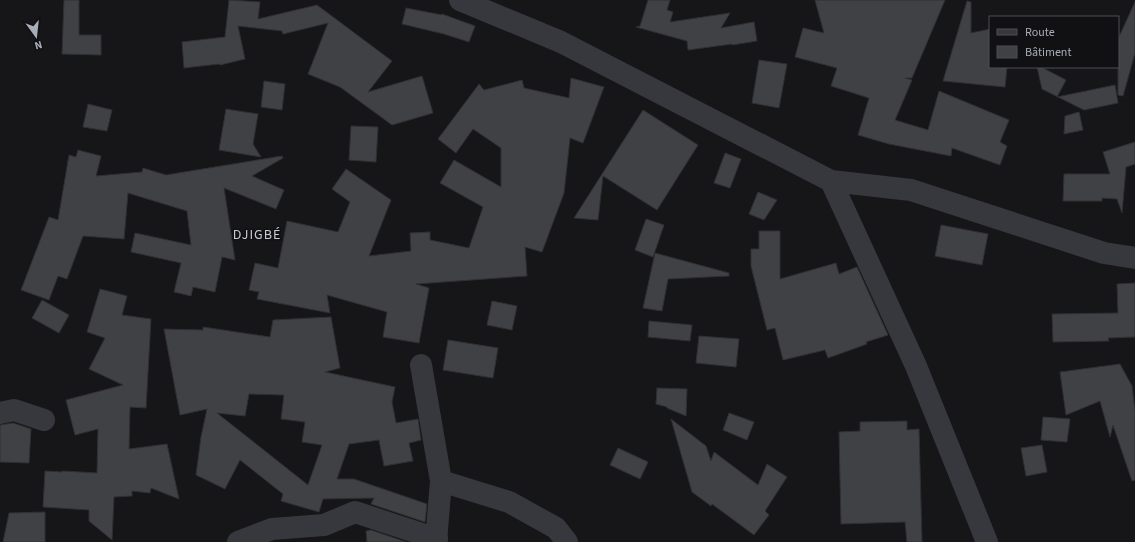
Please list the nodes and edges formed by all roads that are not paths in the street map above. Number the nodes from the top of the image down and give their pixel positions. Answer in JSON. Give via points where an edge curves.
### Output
{"nodes":[{"id":1,"x":460,"y":0,"type":"edge"},
{"id":2,"x":831,"y":181,"type":"junction"},
{"id":3,"x":1135,"y":258,"type":"edge"},
{"id":4,"x":421,"y":365,"type":"dead end"},
{"id":5,"x":0,"y":413,"type":"edge"},
{"id":6,"x":44,"y":420,"type":"dead end"},
{"id":7,"x":441,"y":481,"type":"junction"},
{"id":8,"x":437,"y":540,"type":"edge"},
{"id":9,"x":238,"y":542,"type":"edge"},
{"id":10,"x":567,"y":542,"type":"edge"},
{"id":11,"x":987,"y":542,"type":"edge"}],
"edges":[{"from":1,"to":2,"type":"street","via":[[561,42]]},
{"from":2,"to":3,"type":"street","via":[[911,190],[1104,254]]},
{"from":2,"to":11,"type":"street","via":[[916,366]]},
{"from":4,"to":7,"type":"street"},
{"from":5,"to":6,"type":"street","via":[[14,410]]},
{"from":7,"to":8,"type":"street"},
{"from":7,"to":10,"type":"street","via":[[509,502],[556,528]]},
{"from":8,"to":9,"type":"street","via":[[355,512],[324,525],[272,529]]}]}
